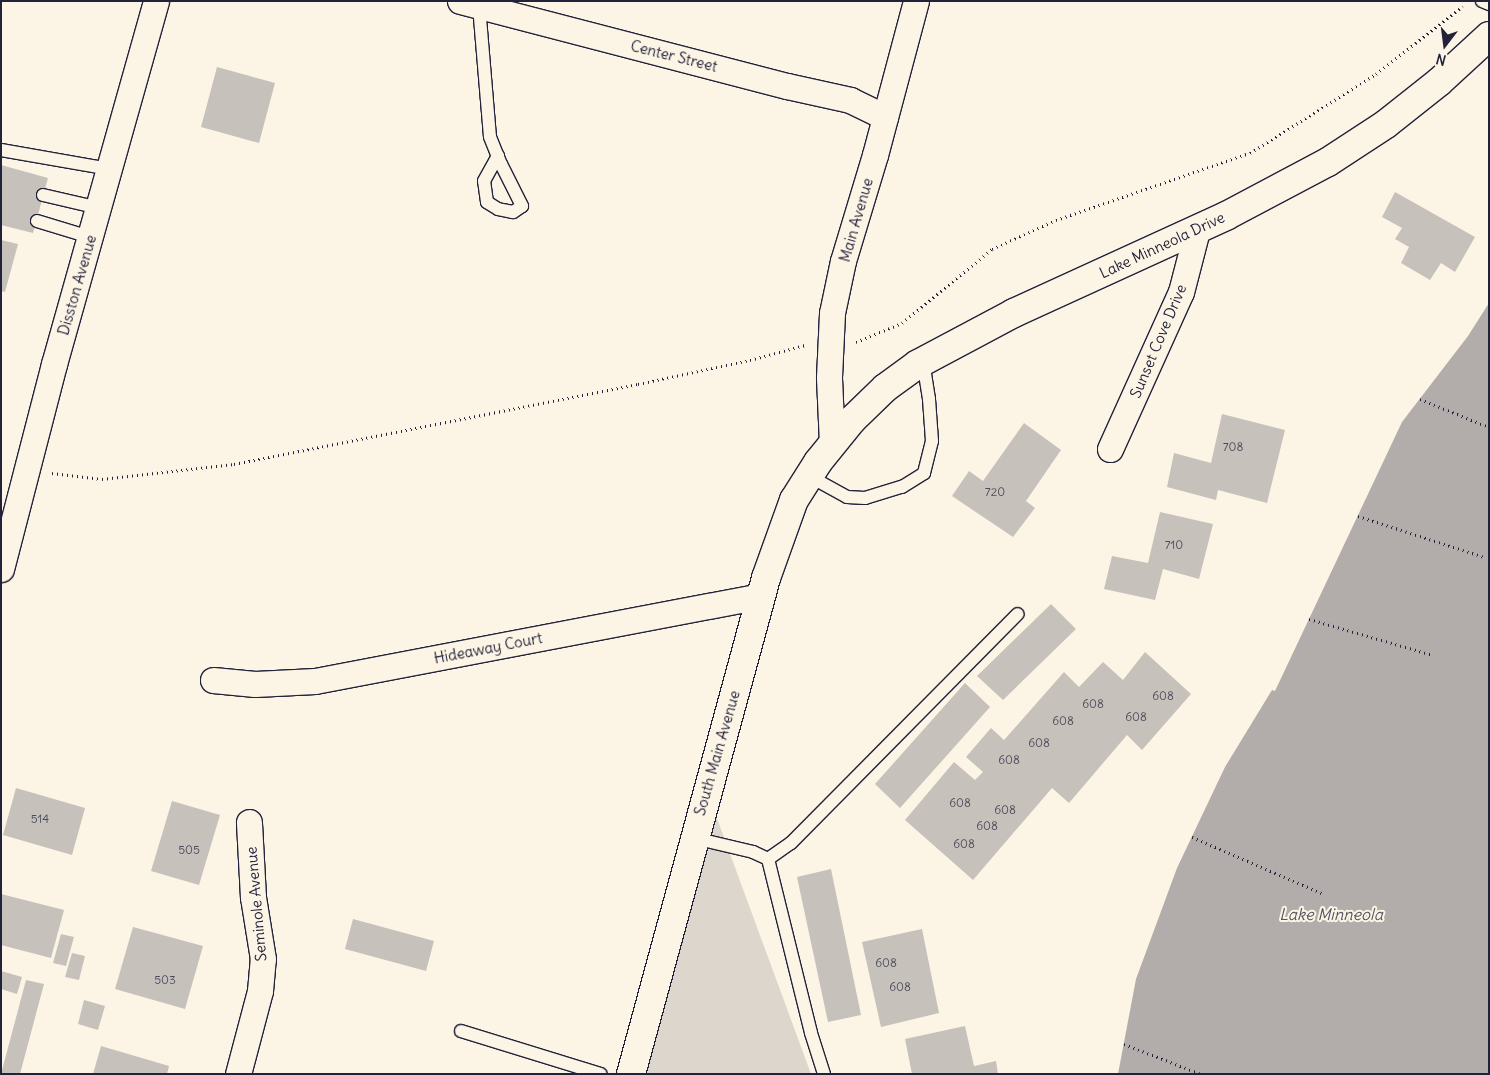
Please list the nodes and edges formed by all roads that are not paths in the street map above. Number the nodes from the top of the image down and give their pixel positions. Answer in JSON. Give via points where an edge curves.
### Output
{"nodes":[{"id":1,"x":156,"y":1,"type":"edge"},
{"id":2,"x":916,"y":1,"type":"edge"},
{"id":3,"x":1482,"y":1,"type":"edge"},
{"id":4,"x":470,"y":4,"type":"edge"},
{"id":5,"x":1489,"y":4,"type":"edge"},
{"id":6,"x":1489,"y":36,"type":"edge"},
{"id":7,"x":885,"y":117,"type":"junction"},
{"id":8,"x":1,"y":150,"type":"edge"},
{"id":9,"x":498,"y":156,"type":"dead end"},
{"id":10,"x":110,"y":169,"type":"junction"},
{"id":11,"x":43,"y":195,"type":"dead end"},
{"id":12,"x":99,"y":208,"type":"junction"},
{"id":13,"x":37,"y":222,"type":"dead end"},
{"id":14,"x":1197,"y":230,"type":"junction"},
{"id":15,"x":90,"y":237,"type":"junction"},
{"id":16,"x":924,"y":361,"type":"junction"},
{"id":17,"x":832,"y":444,"type":"junction"},
{"id":18,"x":1110,"y":449,"type":"dead end"},
{"id":19,"x":809,"y":476,"type":"junction"},
{"id":20,"x":1,"y":569,"type":"edge"},
{"id":21,"x":761,"y":596,"type":"junction"},
{"id":22,"x":1018,"y":614,"type":"dead end"},
{"id":23,"x":213,"y":680,"type":"dead end"},
{"id":24,"x":249,"y":822,"type":"dead end"},
{"id":25,"x":694,"y":838,"type":"junction"},
{"id":26,"x":768,"y":859,"type":"junction"},
{"id":27,"x":461,"y":1032,"type":"dead end"},
{"id":28,"x":238,"y":1074,"type":"edge"},
{"id":29,"x":601,"y":1074,"type":"edge"},
{"id":30,"x":631,"y":1074,"type":"edge"},
{"id":31,"x":824,"y":1074,"type":"edge"}],
"edges":[{"from":1,"to":10,"type":"street","name":"Disston Avenue"},
{"from":2,"to":7,"type":"street","name":"Main Avenue"},
{"from":3,"to":5,"type":"lane"},
{"from":4,"to":7,"type":"street","name":"Center Street","via":[[850,100]]},
{"from":4,"to":9,"type":"lane","via":[[490,137]]},
{"from":6,"to":14,"type":"street","name":"Lake Minneola Drive","via":[[1386,124],[1328,162]]},
{"from":7,"to":17,"type":"street","name":"Main Avenue","via":[[832,313],[829,378]]},
{"from":8,"to":10,"type":"lane"},
{"from":10,"to":12,"type":"street","name":"Disston Avenue"},
{"from":11,"to":12,"type":"lane"},
{"from":12,"to":15,"type":"street","name":"Disston Avenue"},
{"from":13,"to":15,"type":"lane"},
{"from":14,"to":16,"type":"street","name":"Lake Minneola Drive","via":[[1014,313]]},
{"from":14,"to":18,"type":"street","name":"Sunset Cove Drive","via":[[1181,292]]},
{"from":15,"to":20,"type":"street","name":"Disston Avenue"},
{"from":16,"to":17,"type":"street","name":"Lake Minneola Drive","via":[[885,388]]},
{"from":16,"to":19,"type":"lane","via":[[932,441],[924,473],[902,487],[865,498],[847,497]]},
{"from":17,"to":19,"type":"street","name":"South Main Avenue"},
{"from":19,"to":21,"type":"street","name":"South Main Avenue","via":[[794,500]]},
{"from":21,"to":23,"type":"street","name":"Hideaway Court","via":[[315,681],[255,684]]},
{"from":21,"to":25,"type":"street","name":"South Main Avenue"},
{"from":22,"to":26,"type":"lane","via":[[791,843]]},
{"from":24,"to":28,"type":"street","name":"Seminole Avenue","via":[[253,897],[263,959],[260,991]]},
{"from":25,"to":26,"type":"lane","via":[[753,852]]},
{"from":25,"to":30,"type":"street","name":"South Main Avenue"},
{"from":26,"to":31,"type":"lane"},
{"from":27,"to":29,"type":"lane"}]}
